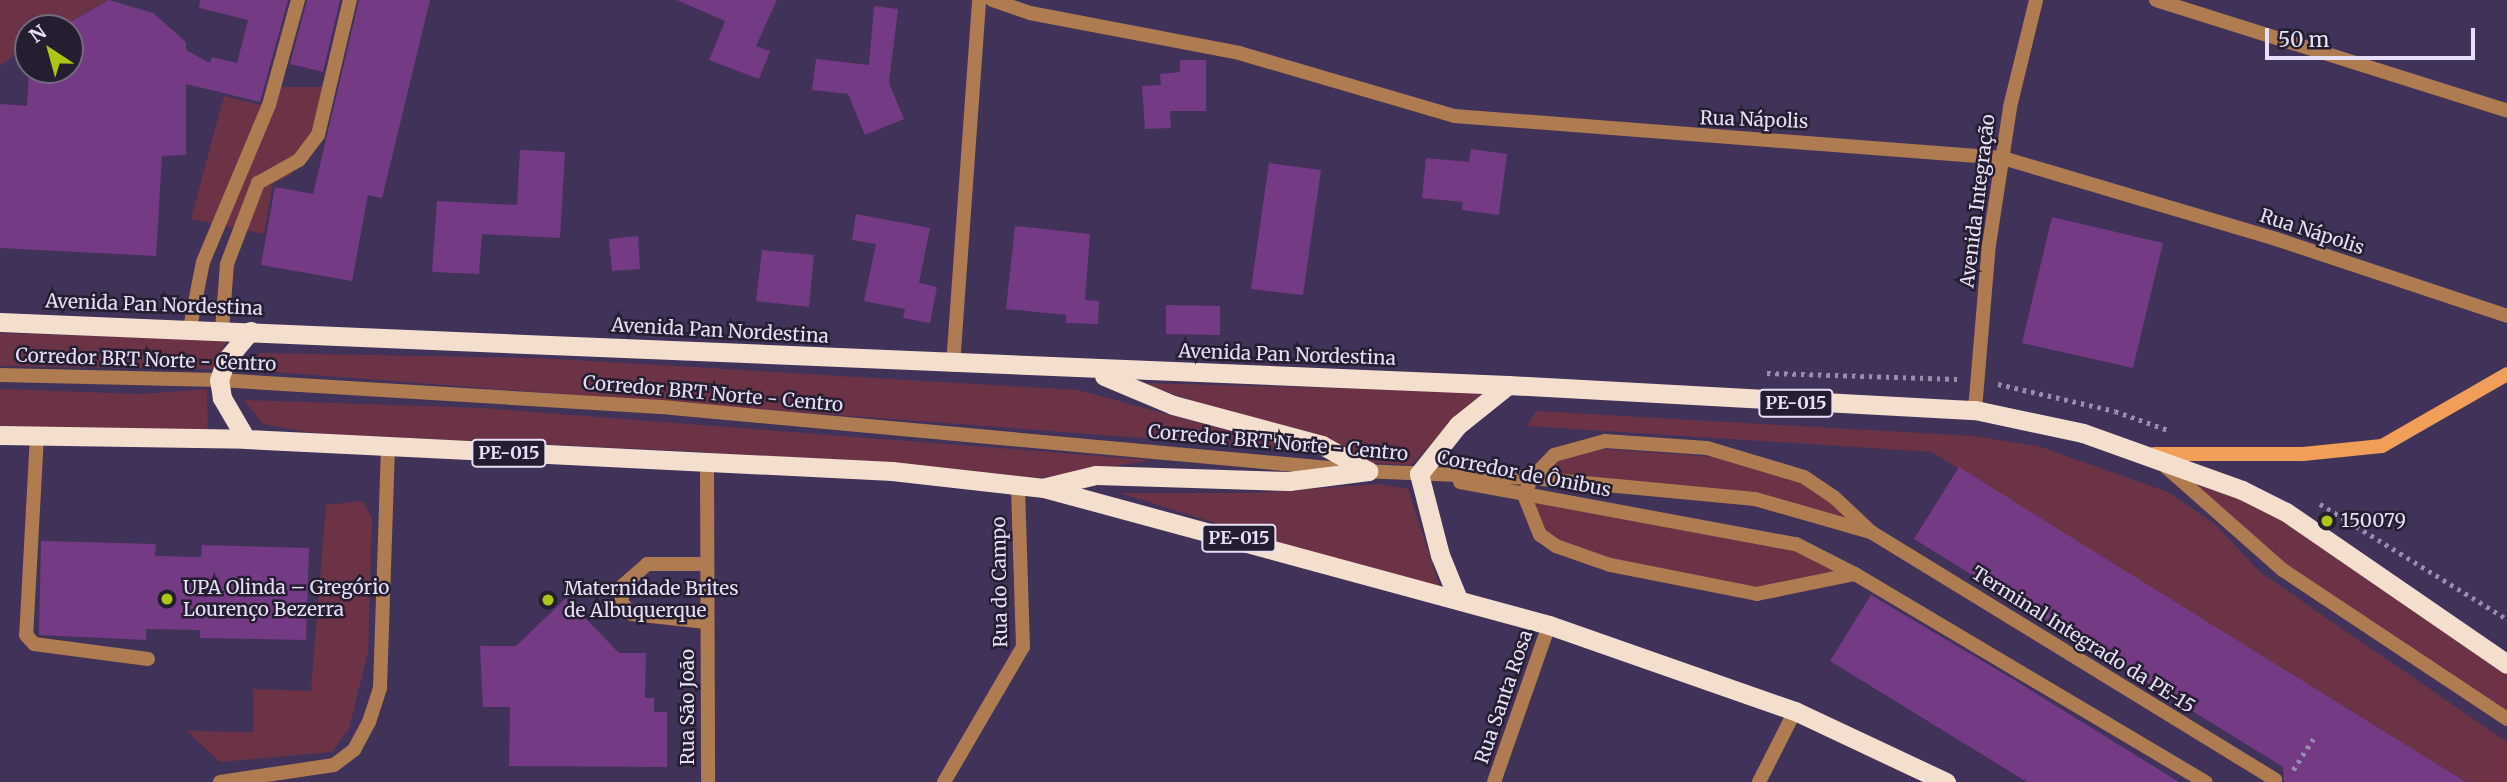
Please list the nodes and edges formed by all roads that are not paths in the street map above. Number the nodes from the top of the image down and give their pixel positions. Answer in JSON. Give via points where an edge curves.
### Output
{"nodes":[{"id":1,"x":298,"y":0,"type":"edge"},
{"id":2,"x":351,"y":0,"type":"edge"},
{"id":3,"x":979,"y":0,"type":"edge"},
{"id":4,"x":992,"y":0,"type":"edge"},
{"id":5,"x":2036,"y":0,"type":"edge"},
{"id":6,"x":2156,"y":0,"type":"edge"},
{"id":7,"x":2507,"y":111,"type":"edge"},
{"id":8,"x":2003,"y":158,"type":"junction"},
{"id":9,"x":2507,"y":316,"type":"edge"},
{"id":10,"x":0,"y":322,"type":"edge"},
{"id":11,"x":190,"y":328,"type":"junction"},
{"id":12,"x":222,"y":330,"type":"junction"},
{"id":13,"x":250,"y":331,"type":"junction"},
{"id":14,"x":953,"y":365,"type":"junction"},
{"id":15,"x":1094,"y":371,"type":"junction"},
{"id":16,"x":0,"y":374,"type":"edge"},
{"id":17,"x":2507,"y":374,"type":"edge"},
{"id":18,"x":219,"y":380,"type":"junction"},
{"id":19,"x":1508,"y":385,"type":"junction"},
{"id":20,"x":1976,"y":410,"type":"junction"},
{"id":21,"x":0,"y":435,"type":"edge"},
{"id":22,"x":37,"y":435,"type":"junction"},
{"id":23,"x":246,"y":439,"type":"junction"},
{"id":24,"x":388,"y":447,"type":"junction"},
{"id":25,"x":2151,"y":454,"type":"junction"},
{"id":26,"x":707,"y":463,"type":"junction"},
{"id":27,"x":1368,"y":471,"type":"junction"},
{"id":28,"x":1420,"y":474,"type":"junction"},
{"id":29,"x":1532,"y":478,"type":"junction"},
{"id":30,"x":1018,"y":485,"type":"junction"},
{"id":31,"x":1044,"y":488,"type":"junction"},
{"id":32,"x":1524,"y":495,"type":"junction"},
{"id":33,"x":1871,"y":532,"type":"junction"},
{"id":34,"x":706,"y":564,"type":"junction"},
{"id":35,"x":1855,"y":574,"type":"junction"},
{"id":36,"x":1458,"y":599,"type":"junction"},
{"id":37,"x":706,"y":622,"type":"junction"},
{"id":38,"x":1549,"y":625,"type":"junction"},
{"id":39,"x":148,"y":659,"type":"dead end"},
{"id":40,"x":2507,"y":664,"type":"edge"},
{"id":41,"x":1795,"y":711,"type":"junction"},
{"id":42,"x":2507,"y":719,"type":"edge"},
{"id":43,"x":1940,"y":780,"type":"edge"},
{"id":44,"x":2280,"y":781,"type":"edge"},
{"id":45,"x":220,"y":782,"type":"edge"},
{"id":46,"x":708,"y":782,"type":"edge"},
{"id":47,"x":944,"y":782,"type":"edge"},
{"id":48,"x":1494,"y":782,"type":"edge"},
{"id":49,"x":1759,"y":782,"type":"edge"},
{"id":50,"x":2206,"y":782,"type":"edge"}],
"edges":[{"from":1,"to":11,"type":"street","via":[[269,105],[203,262]]},
{"from":2,"to":12,"type":"street","via":[[318,135],[299,160],[258,183],[227,264]]},
{"from":3,"to":14,"type":"street"},
{"from":4,"to":8,"type":"street","name":"Rua Nápolis","via":[[1030,13],[1239,53],[1454,116]]},
{"from":5,"to":8,"type":"street","name":"Avenida Integração"},
{"from":6,"to":7,"type":"street"},
{"from":8,"to":9,"type":"street","name":"Rua Nápolis","via":[[2276,239]]},
{"from":8,"to":20,"type":"street","name":"Avenida Integração","via":[[1989,245]]},
{"from":10,"to":11,"type":"highway","name":"Avenida Pan Nordestina","number":"PE-015"},
{"from":11,"to":12,"type":"highway","name":"Avenida Pan Nordestina","number":"PE-015"},
{"from":12,"to":13,"type":"highway","name":"Avenida Pan Nordestina","number":"PE-015"},
{"from":13,"to":14,"type":"highway","name":"Avenida Pan Nordestina","number":"PE-015"},
{"from":13,"to":18,"type":"highway","via":[[226,360]]},
{"from":14,"to":15,"type":"highway","name":"Avenida Pan Nordestina","number":"PE-015"},
{"from":15,"to":19,"type":"highway","name":"Avenida Pan Nordestina","number":"PE-015"},
{"from":15,"to":27,"type":"highway","via":[[1173,405],[1322,444]]},
{"from":16,"to":18,"type":"street","name":"Corredor BRT Norte - Centro"},
{"from":17,"to":25,"type":"main road","via":[[2382,446],[2303,454]]},
{"from":18,"to":23,"type":"highway","via":[[222,398]]},
{"from":18,"to":27,"type":"street","name":"Corredor BRT Norte - Centro","via":[[672,408]]},
{"from":19,"to":20,"type":"highway","name":"Avenida Pan Nordestina","number":"PE-015"},
{"from":19,"to":28,"type":"highway","via":[[1458,425]]},
{"from":20,"to":25,"type":"highway","name":"Avenida Pan Nordestina","number":"PE-015"},
{"from":21,"to":22,"type":"highway","number":"PE-015"},
{"from":22,"to":23,"type":"highway","number":"PE-015"},
{"from":22,"to":39,"type":"street","via":[[26,635],[34,644]]},
{"from":23,"to":24,"type":"highway","number":"PE-015"},
{"from":24,"to":26,"type":"highway","number":"PE-015"},
{"from":24,"to":45,"type":"street","via":[[380,688],[369,722],[354,750],[334,765]]},
{"from":25,"to":40,"type":"highway","name":"Avenida Pan Nordestina","number":"PE-015","via":[[2286,512]]},
{"from":25,"to":42,"type":"street","via":[[2283,570]]},
{"from":26,"to":30,"type":"highway","number":"PE-015","via":[[892,471]]},
{"from":26,"to":34,"type":"street","name":"Rua São João"},
{"from":27,"to":28,"type":"street","name":"Corredor BRT Norte - Centro"},
{"from":27,"to":31,"type":"highway","via":[[1289,481],[1096,475]]},
{"from":28,"to":29,"type":"street","name":"Corredor de Ônibus"},
{"from":28,"to":32,"type":"street","name":"Corredor de Ônibus"},
{"from":28,"to":36,"type":"highway","via":[[1440,555]]},
{"from":29,"to":32,"type":"street"},
{"from":29,"to":33,"type":"street","name":"Corredor de Ônibus","via":[[1755,499]]},
{"from":29,"to":33,"type":"street","via":[[1554,455],[1605,441],[1707,448],[1804,477],[1834,497]]},
{"from":30,"to":31,"type":"highway","number":"PE-015"},
{"from":30,"to":47,"type":"street","name":"Rua do Campo","via":[[1023,647]]},
{"from":31,"to":36,"type":"highway","number":"PE-015"},
{"from":32,"to":35,"type":"street","name":"Corredor de Ônibus","via":[[1796,544]]},
{"from":32,"to":35,"type":"street","via":[[1540,535],[1556,546],[1610,565],[1757,594]]},
{"from":33,"to":44,"type":"street","name":"Terminal Integrado da PE-15"},
{"from":34,"to":37,"type":"street","name":"Rua São João"},
{"from":34,"to":37,"type":"street","via":[[647,564],[621,587],[622,603],[632,614]]},
{"from":35,"to":50,"type":"street"},
{"from":36,"to":38,"type":"highway","number":"PE-015"},
{"from":37,"to":46,"type":"street","name":"Rua São João"},
{"from":38,"to":41,"type":"highway","number":"PE-015"},
{"from":38,"to":48,"type":"street","name":"Rua Santa Rosa"},
{"from":41,"to":43,"type":"highway","number":"PE-015"},
{"from":41,"to":49,"type":"street"}]}
